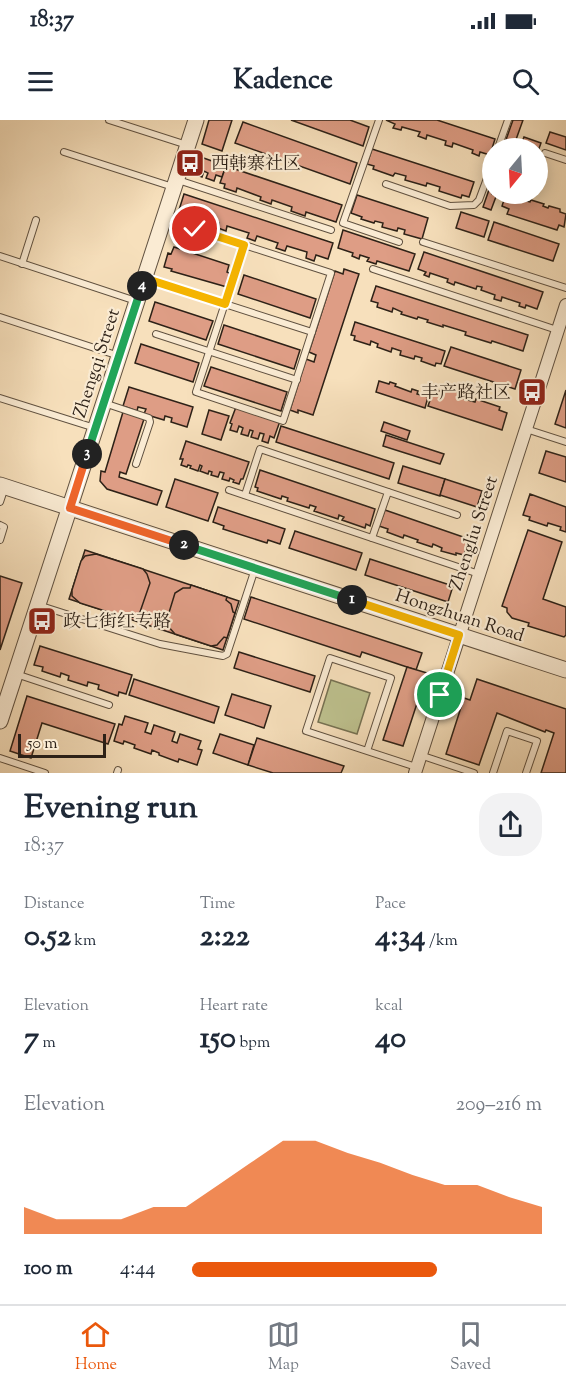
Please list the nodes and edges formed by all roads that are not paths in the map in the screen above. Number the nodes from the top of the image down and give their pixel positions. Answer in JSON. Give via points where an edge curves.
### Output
{"nodes":[{"id":1,"x":109,"y":120,"type":"edge"},
{"id":2,"x":196,"y":120,"type":"edge"},
{"id":3,"x":378,"y":120,"type":"edge"},
{"id":4,"x":508,"y":120,"type":"edge"},
{"id":5,"x":502,"y":138,"type":"edge"},
{"id":6,"x":188,"y":145,"type":"junction"},
{"id":7,"x":64,"y":152,"type":"dead end"},
{"id":8,"x":548,"y":154,"type":"edge"},
{"id":9,"x":566,"y":160,"type":"edge"},
{"id":10,"x":175,"y":183,"type":"junction"},
{"id":11,"x":386,"y":184,"type":"dead end"},
{"id":12,"x":482,"y":192,"type":"edge"},
{"id":13,"x":36,"y":220,"type":"dead end"},
{"id":14,"x":195,"y":229,"type":"dead end"},
{"id":15,"x":331,"y":230,"type":"dead end"},
{"id":16,"x":399,"y":242,"type":"dead end"},
{"id":17,"x":423,"y":242,"type":"dead end"},
{"id":18,"x":244,"y":245,"type":"junction"},
{"id":19,"x":0,"y":256,"type":"edge"},
{"id":20,"x":22,"y":264,"type":"junction"},
{"id":21,"x":373,"y":269,"type":"dead end"},
{"id":22,"x":144,"y":278,"type":"junction"},
{"id":23,"x":566,"y":288,"type":"edge"},
{"id":24,"x":137,"y":301,"type":"junction"},
{"id":25,"x":225,"y":304,"type":"junction"},
{"id":26,"x":566,"y":305,"type":"edge"},
{"id":27,"x":0,"y":317,"type":"edge"},
{"id":28,"x":558,"y":330,"type":"junction"},
{"id":29,"x":312,"y":332,"type":"junction"},
{"id":30,"x":156,"y":334,"type":"dead end"},
{"id":31,"x":210,"y":351,"type":"junction"},
{"id":32,"x":119,"y":356,"type":"junction"},
{"id":33,"x":297,"y":380,"type":"junction"},
{"id":34,"x":0,"y":398,"type":"edge"},
{"id":35,"x":104,"y":403,"type":"junction"},
{"id":36,"x":96,"y":428,"type":"junction"},
{"id":37,"x":526,"y":429,"type":"junction"},
{"id":38,"x":566,"y":442,"type":"edge"},
{"id":39,"x":136,"y":464,"type":"dead end"},
{"id":40,"x":3,"y":486,"type":"edge"},
{"id":41,"x":229,"y":490,"type":"dead end"},
{"id":42,"x":388,"y":492,"type":"junction"},
{"id":43,"x":245,"y":495,"type":"junction"},
{"id":44,"x":0,"y":502,"type":"edge"},
{"id":45,"x":70,"y":508,"type":"junction"},
{"id":46,"x":457,"y":515,"type":"dead end"},
{"id":47,"x":0,"y":525,"type":"edge"},
{"id":48,"x":372,"y":538,"type":"junction"},
{"id":49,"x":0,"y":540,"type":"edge"},
{"id":50,"x":256,"y":568,"type":"junction"},
{"id":51,"x":479,"y":574,"type":"junction"},
{"id":52,"x":38,"y":605,"type":"junction"},
{"id":53,"x":459,"y":635,"type":"junction"},
{"id":54,"x":566,"y":670,"type":"edge"},
{"id":55,"x":16,"y":674,"type":"junction"},
{"id":56,"x":109,"y":705,"type":"dead end"},
{"id":57,"x":0,"y":718,"type":"edge"},
{"id":58,"x":367,"y":751,"type":"junction"},
{"id":59,"x":0,"y":758,"type":"edge"},
{"id":60,"x":417,"y":765,"type":"edge"},
{"id":61,"x":45,"y":773,"type":"edge"},
{"id":62,"x":474,"y":773,"type":"edge"},
{"id":63,"x":493,"y":773,"type":"edge"},
{"id":64,"x":526,"y":773,"type":"edge"}],
"edges":[{"from":1,"to":6,"type":"lane"},
{"from":2,"to":6,"type":"street","name":"Zhengqi Street"},
{"from":3,"to":16,"type":"lane","via":[[343,223]]},
{"from":4,"to":5,"type":"lane"},
{"from":6,"to":10,"type":"street","name":"Zhengqi Street"},
{"from":7,"to":10,"type":"lane"},
{"from":8,"to":9,"type":"lane"},
{"from":10,"to":15,"type":"lane"},
{"from":10,"to":22,"type":"street","name":"Zhengqi Street"},
{"from":11,"to":12,"type":"lane","via":[[450,206],[474,205]]},
{"from":13,"to":20,"type":"lane"},
{"from":14,"to":18,"type":"lane"},
{"from":17,"to":23,"type":"lane"},
{"from":18,"to":25,"type":"lane"},
{"from":18,"to":29,"type":"lane","via":[[331,273]]},
{"from":19,"to":20,"type":"lane"},
{"from":20,"to":24,"type":"lane"},
{"from":21,"to":28,"type":"lane"},
{"from":22,"to":24,"type":"street","name":"Zhengqi Street"},
{"from":22,"to":25,"type":"lane"},
{"from":24,"to":32,"type":"street","name":"Zhengqi Street"},
{"from":25,"to":29,"type":"lane"},
{"from":25,"to":31,"type":"lane"},
{"from":26,"to":28,"type":"street","name":"Zhengliu Street"},
{"from":27,"to":32,"type":"lane"},
{"from":28,"to":37,"type":"street","name":"Zhengliu Street"},
{"from":29,"to":33,"type":"lane"},
{"from":30,"to":31,"type":"lane"},
{"from":31,"to":33,"type":"lane"},
{"from":31,"to":33,"type":"lane","via":[[196,392],[284,421]]},
{"from":32,"to":35,"type":"street","name":"Zhengqi Street"},
{"from":34,"to":36,"type":"lane"},
{"from":35,"to":36,"type":"street","name":"Zhengqi Street"},
{"from":35,"to":39,"type":"lane","via":[[149,418]]},
{"from":36,"to":45,"type":"street","name":"Zhengqi Street"},
{"from":37,"to":38,"type":"lane"},
{"from":37,"to":51,"type":"street","name":"Zhengliu Street"},
{"from":40,"to":44,"type":"lane"},
{"from":40,"to":45,"type":"street","name":"Hongzhuan Road"},
{"from":41,"to":43,"type":"lane"},
{"from":42,"to":43,"type":"lane","via":[[260,449]]},
{"from":42,"to":46,"type":"lane"},
{"from":42,"to":48,"type":"lane"},
{"from":43,"to":48,"type":"lane"},
{"from":45,"to":50,"type":"street","name":"Hongzhuan Road"},
{"from":45,"to":52,"type":"street","name":"Zhengqi Street"},
{"from":47,"to":49,"type":"lane","via":[[4,527]]},
{"from":48,"to":51,"type":"lane"},
{"from":50,"to":52,"type":"lane","via":[[227,654],[223,656],[160,644]]},
{"from":50,"to":53,"type":"street","name":"Hongzhuan Road"},
{"from":51,"to":53,"type":"street","name":"Zhengliu Street"},
{"from":52,"to":55,"type":"street","name":"Zhengqi Street"},
{"from":53,"to":54,"type":"street","name":"Hongzhuan Road"},
{"from":53,"to":60,"type":"street","name":"Zhengliu Street"},
{"from":55,"to":56,"type":"lane"},
{"from":55,"to":57,"type":"street","name":"Zhengqi Street"},
{"from":58,"to":58,"type":"lane","via":[[306,731],[330,658],[391,678]]},
{"from":58,"to":60,"type":"lane"},
{"from":59,"to":61,"type":"lane"},
{"from":60,"to":62,"type":"lane"},
{"from":63,"to":64,"type":"lane","via":[[507,731],[537,741]]}]}
